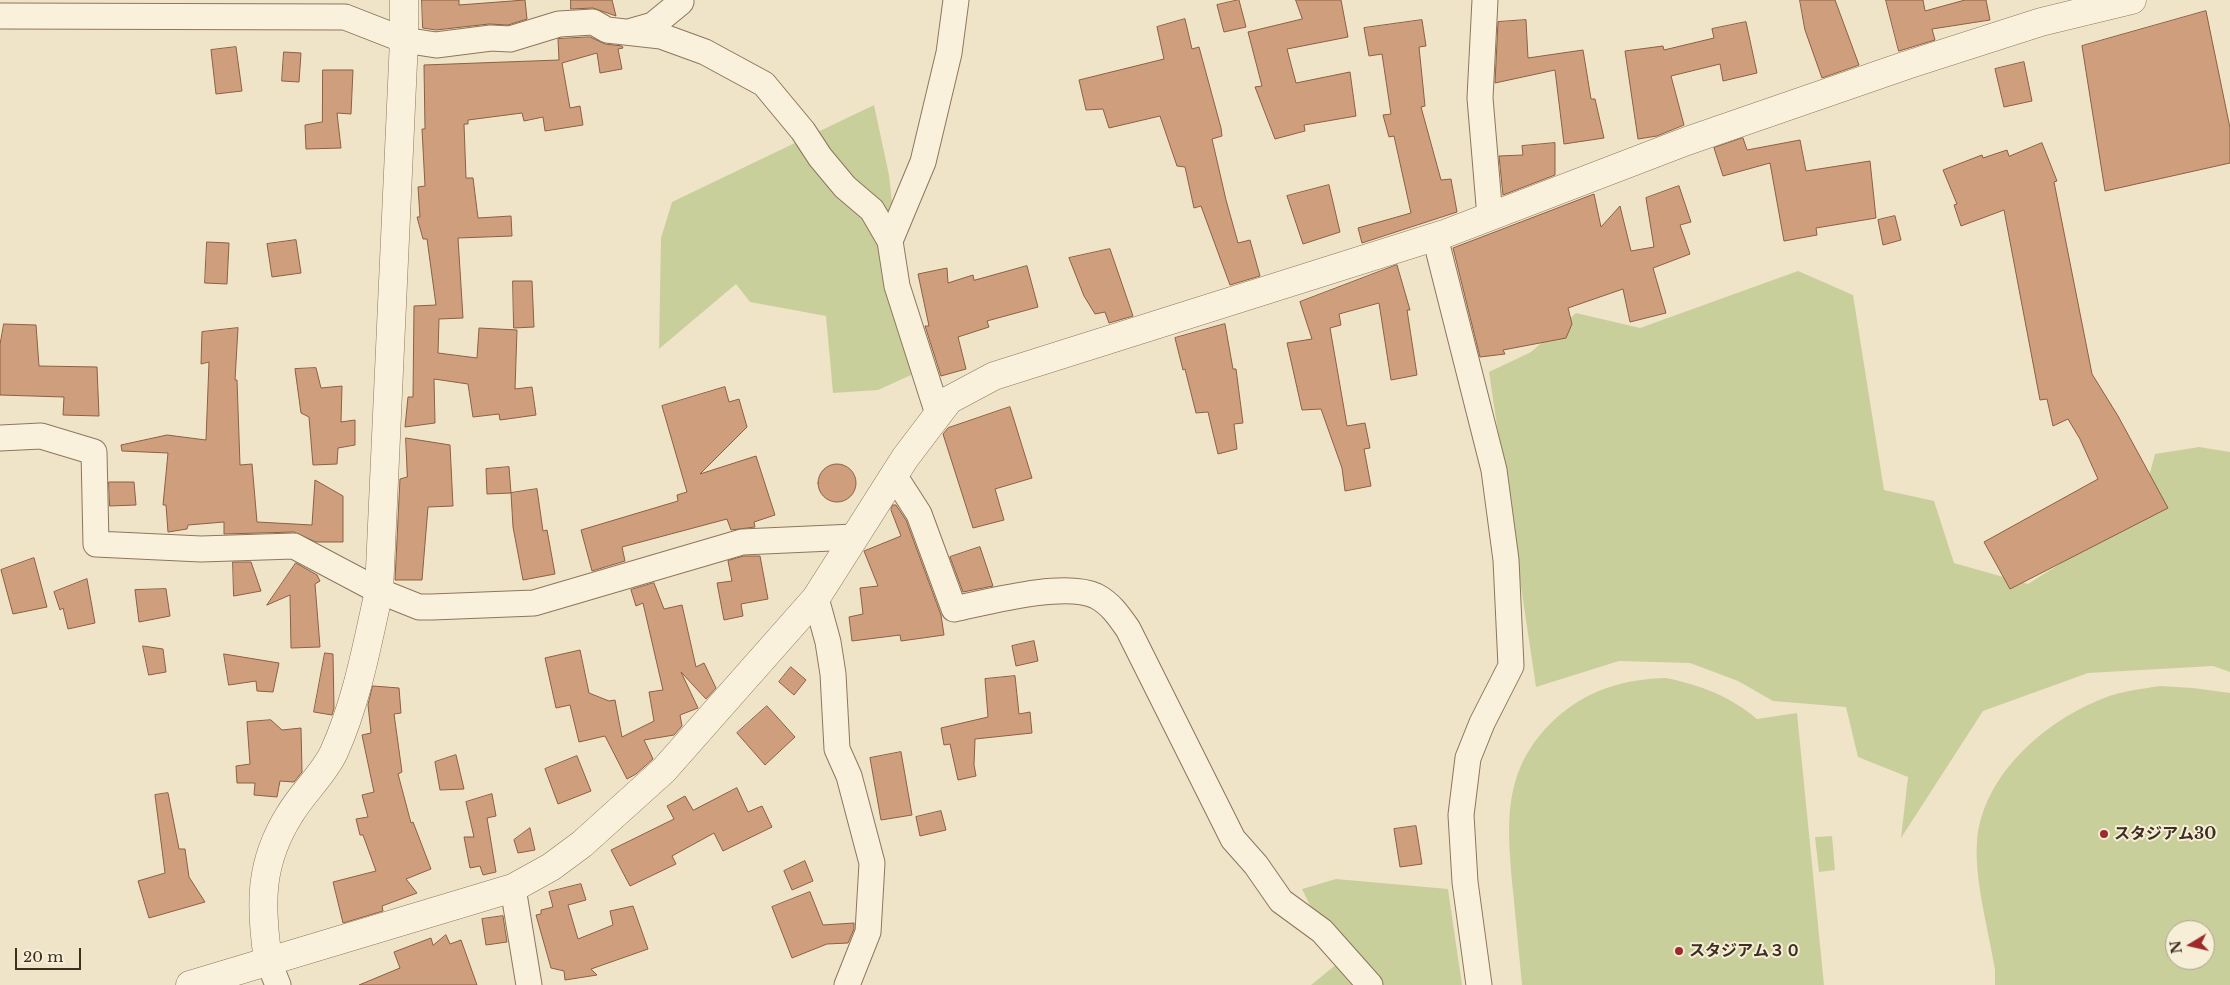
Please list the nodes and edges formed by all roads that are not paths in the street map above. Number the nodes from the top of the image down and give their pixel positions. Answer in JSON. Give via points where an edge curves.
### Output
{"nodes":[{"id":1,"x":404,"y":0,"type":"edge"},
{"id":2,"x":680,"y":0,"type":"edge"},
{"id":3,"x":956,"y":0,"type":"edge"},
{"id":4,"x":1485,"y":0,"type":"edge"},
{"id":5,"x":2132,"y":0,"type":"edge"},
{"id":6,"x":6,"y":10,"type":"edge"},
{"id":7,"x":626,"y":32,"type":"junction"},
{"id":8,"x":404,"y":40,"type":"junction"},
{"id":9,"x":1490,"y":217,"type":"junction"},
{"id":10,"x":1435,"y":237,"type":"junction"},
{"id":11,"x":890,"y":241,"type":"junction"},
{"id":12,"x":938,"y":414,"type":"junction"},
{"id":13,"x":0,"y":438,"type":"edge"},
{"id":14,"x":894,"y":475,"type":"junction"},
{"id":15,"x":854,"y":537,"type":"junction"},
{"id":16,"x":379,"y":591,"type":"junction"},
{"id":17,"x":816,"y":598,"type":"junction"},
{"id":18,"x":513,"y":888,"type":"junction"},
{"id":19,"x":268,"y":960,"type":"junction"},
{"id":20,"x":190,"y":985,"type":"edge"},
{"id":21,"x":278,"y":985,"type":"edge"},
{"id":22,"x":529,"y":985,"type":"edge"},
{"id":23,"x":847,"y":985,"type":"edge"},
{"id":24,"x":1370,"y":985,"type":"edge"},
{"id":25,"x":1479,"y":985,"type":"edge"}],
"edges":[{"from":1,"to":8,"type":"street"},
{"from":2,"to":7,"type":"street","via":[[653,25]]},
{"from":3,"to":11,"type":"street","via":[[949,53],[923,162]]},
{"from":4,"to":9,"type":"street","via":[[1480,98]]},
{"from":5,"to":9,"type":"street","via":[[2041,22],[1907,65],[1687,141]]},
{"from":6,"to":8,"type":"street","via":[[345,17]]},
{"from":7,"to":8,"type":"street","via":[[607,30],[593,22],[558,24],[510,39],[491,38],[436,45]]},
{"from":7,"to":11,"type":"street","via":[[660,36],[706,52],[764,84],[845,188],[872,210]]},
{"from":8,"to":16,"type":"street"},
{"from":9,"to":10,"type":"street"},
{"from":10,"to":12,"type":"street","via":[[994,376],[949,400]]},
{"from":10,"to":25,"type":"street","via":[[1494,470],[1506,560],[1511,666],[1468,758],[1461,815],[1465,882]]},
{"from":11,"to":12,"type":"street","via":[[897,286]]},
{"from":12,"to":14,"type":"street"},
{"from":13,"to":16,"type":"street","via":[[41,436],[94,452],[96,544],[201,549],[294,546]]},
{"from":14,"to":15,"type":"street"},
{"from":14,"to":24,"type":"street","via":[[919,514],[954,609],[1032,593],[1068,591],[1095,595],[1113,608],[1128,629],[1232,839],[1256,865],[1281,901],[1322,930]]},
{"from":15,"to":16,"type":"street","via":[[742,542],[534,603],[419,607]]},
{"from":15,"to":17,"type":"street"},
{"from":16,"to":19,"type":"street","via":[[361,674],[333,753],[289,814],[270,857],[262,900]]},
{"from":17,"to":18,"type":"street","via":[[664,770],[582,844],[551,867]]},
{"from":17,"to":23,"type":"street","via":[[833,674],[837,749],[849,776],[872,863],[868,932]]},
{"from":18,"to":19,"type":"street"},
{"from":18,"to":22,"type":"street"},
{"from":19,"to":20,"type":"street"},
{"from":19,"to":21,"type":"street"}]}
